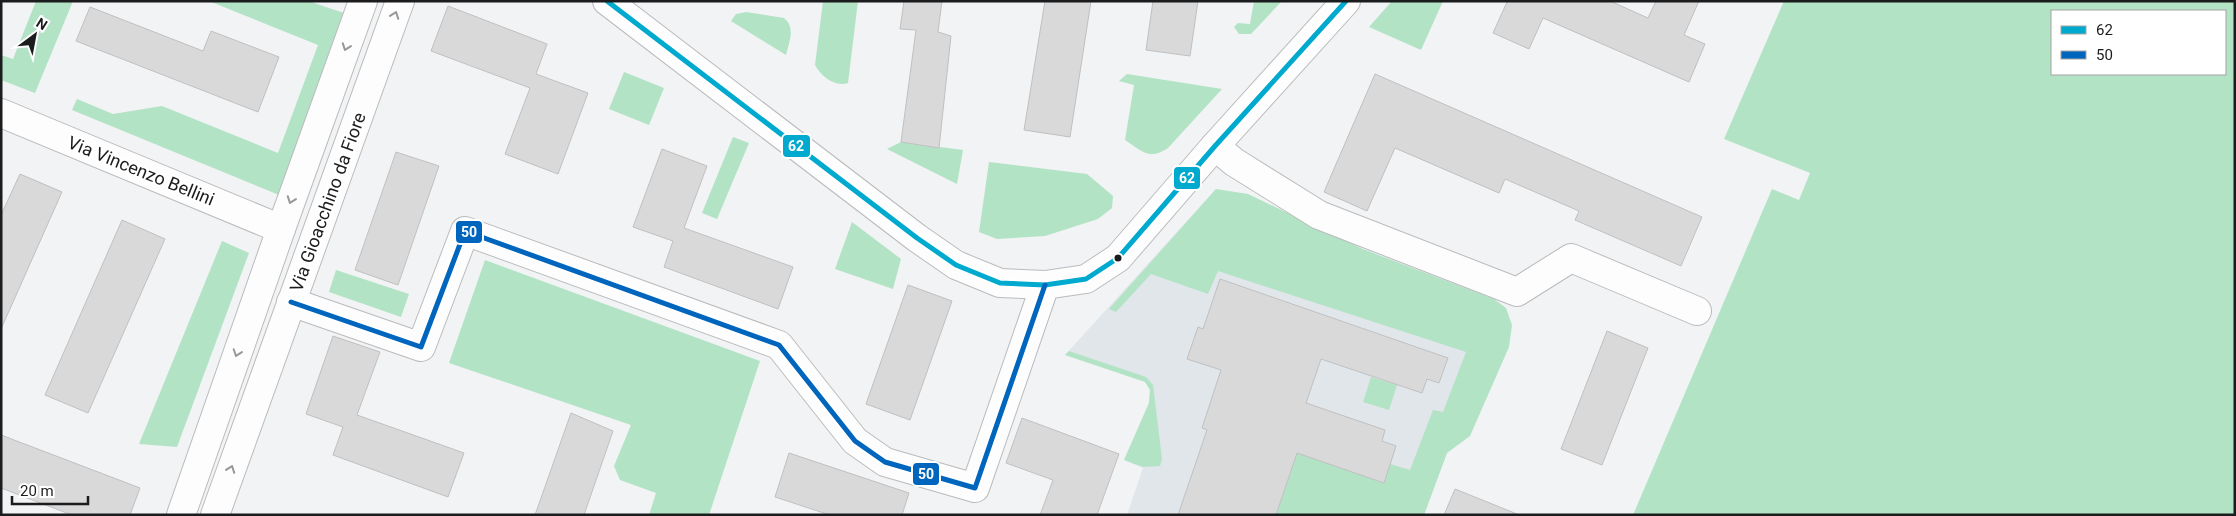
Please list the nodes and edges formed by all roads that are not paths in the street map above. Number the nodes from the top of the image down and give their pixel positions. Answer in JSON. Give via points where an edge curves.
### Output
{"nodes":[{"id":1,"x":363,"y":1,"type":"edge"},
{"id":2,"x":400,"y":1,"type":"edge"},
{"id":3,"x":607,"y":1,"type":"edge"},
{"id":4,"x":1346,"y":1,"type":"edge"},
{"id":5,"x":1,"y":113,"type":"edge"},
{"id":6,"x":1215,"y":146,"type":"junction"},
{"id":7,"x":281,"y":228,"type":"junction"},
{"id":8,"x":1045,"y":285,"type":"junction"},
{"id":9,"x":291,"y":302,"type":"junction"},
{"id":10,"x":1697,"y":311,"type":"dead end"},
{"id":11,"x":182,"y":515,"type":"edge"},
{"id":12,"x":215,"y":515,"type":"edge"}],
"edges":[{"from":1,"to":7,"type":"street","name":"Via Gioacchino da Fiore","one_way":true},
{"from":9,"to":2,"type":"street","name":"Via Gioacchino da Fiore","one_way":true},
{"from":3,"to":8,"type":"street","via":[[956,265],[1000,283]]},
{"from":4,"to":6,"type":"street"},
{"from":5,"to":7,"type":"street","name":"Via Vincenzo Bellini"},
{"from":6,"to":8,"type":"street","via":[[1118,258],[1086,279]]},
{"from":6,"to":10,"type":"street","via":[[1234,162],[1319,215],[1518,292],[1571,258]]},
{"from":7,"to":11,"type":"street","name":"Via Gioacchino da Fiore","one_way":true},
{"from":8,"to":9,"type":"street","via":[[975,488],[885,462],[855,441],[780,345],[465,231],[421,347]]},
{"from":12,"to":9,"type":"street","name":"Via Gioacchino da Fiore","one_way":true}]}
